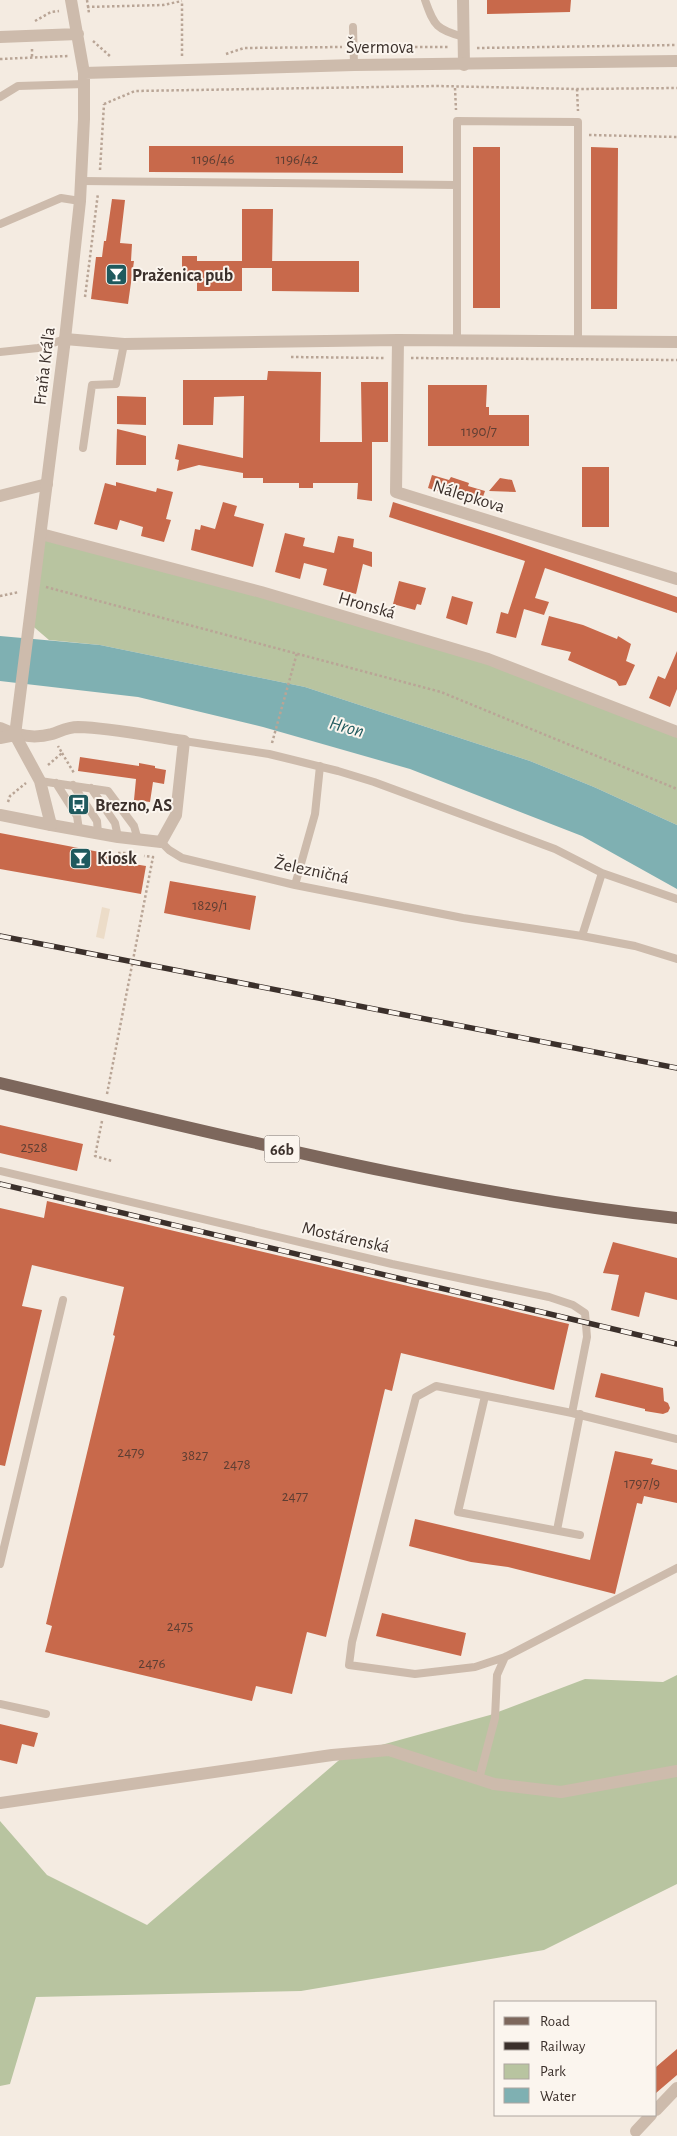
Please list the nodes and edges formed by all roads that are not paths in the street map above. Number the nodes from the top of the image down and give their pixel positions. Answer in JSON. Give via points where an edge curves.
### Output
{"nodes":[{"id":1,"x":425,"y":0,"type":"edge"},
{"id":2,"x":463,"y":0,"type":"edge"},
{"id":3,"x":72,"y":4,"type":"edge"},
{"id":4,"x":353,"y":27,"type":"dead end"},
{"id":5,"x":78,"y":34,"type":"junction"},
{"id":6,"x":0,"y":37,"type":"edge"},
{"id":7,"x":464,"y":42,"type":"junction"},
{"id":8,"x":677,"y":61,"type":"edge"},
{"id":9,"x":464,"y":64,"type":"junction"},
{"id":10,"x":354,"y":65,"type":"junction"},
{"id":11,"x":85,"y":79,"type":"junction"},
{"id":12,"x":0,"y":97,"type":"edge"},
{"id":13,"x":81,"y":181,"type":"junction"},
{"id":14,"x":457,"y":185,"type":"junction"},
{"id":15,"x":80,"y":200,"type":"junction"},
{"id":16,"x":0,"y":224,"type":"edge"},
{"id":17,"x":65,"y":338,"type":"junction"},
{"id":18,"x":398,"y":340,"type":"junction"},
{"id":19,"x":457,"y":341,"type":"junction"},
{"id":20,"x":578,"y":342,"type":"junction"},
{"id":21,"x":677,"y":342,"type":"edge"},
{"id":22,"x":124,"y":344,"type":"junction"},
{"id":23,"x":0,"y":352,"type":"edge"},
{"id":24,"x":83,"y":448,"type":"dead end"},
{"id":25,"x":47,"y":484,"type":"junction"},
{"id":26,"x":0,"y":496,"type":"edge"},
{"id":27,"x":41,"y":534,"type":"junction"},
{"id":28,"x":677,"y":578,"type":"edge"},
{"id":29,"x":0,"y":728,"type":"edge"},
{"id":30,"x":677,"y":732,"type":"edge"},
{"id":31,"x":15,"y":735,"type":"junction"},
{"id":32,"x":0,"y":738,"type":"edge"},
{"id":33,"x":184,"y":741,"type":"junction"},
{"id":34,"x":320,"y":766,"type":"junction"},
{"id":35,"x":40,"y":781,"type":"junction"},
{"id":36,"x":56,"y":783,"type":"junction"},
{"id":37,"x":73,"y":785,"type":"junction"},
{"id":38,"x":91,"y":788,"type":"junction"},
{"id":39,"x":0,"y":815,"type":"edge"},
{"id":40,"x":51,"y":825,"type":"junction"},
{"id":41,"x":79,"y":830,"type":"junction"},
{"id":42,"x":98,"y":834,"type":"junction"},
{"id":43,"x":118,"y":837,"type":"junction"},
{"id":44,"x":138,"y":840,"type":"junction"},
{"id":45,"x":161,"y":842,"type":"junction"},
{"id":46,"x":602,"y":873,"type":"junction"},
{"id":47,"x":295,"y":885,"type":"junction"},
{"id":48,"x":677,"y":899,"type":"edge"},
{"id":49,"x":582,"y":936,"type":"junction"},
{"id":50,"x":677,"y":959,"type":"edge"},
{"id":51,"x":0,"y":1083,"type":"edge"},
{"id":52,"x":0,"y":1171,"type":"edge"},
{"id":53,"x":677,"y":1218,"type":"edge"},
{"id":54,"x":63,"y":1300,"type":"dead end"},
{"id":55,"x":486,"y":1396,"type":"junction"},
{"id":56,"x":576,"y":1413,"type":"junction"},
{"id":57,"x":677,"y":1438,"type":"edge"},
{"id":58,"x":557,"y":1530,"type":"junction"},
{"id":59,"x":580,"y":1535,"type":"dead end"},
{"id":60,"x":0,"y":1564,"type":"edge"},
{"id":61,"x":677,"y":1568,"type":"edge"},
{"id":62,"x":505,"y":1657,"type":"junction"},
{"id":63,"x":0,"y":1704,"type":"edge"},
{"id":64,"x":46,"y":1714,"type":"dead end"},
{"id":65,"x":677,"y":1770,"type":"edge"},
{"id":66,"x":479,"y":1779,"type":"junction"},
{"id":67,"x":0,"y":1803,"type":"edge"},
{"id":68,"x":677,"y":2088,"type":"edge"},
{"id":69,"x":657,"y":2109,"type":"edge"},
{"id":70,"x":650,"y":2116,"type":"edge"},
{"id":71,"x":636,"y":2131,"type":"dead end"}],
"edges":[{"from":1,"to":7,"type":"lane","via":[[436,24]]},
{"from":2,"to":7,"type":"street"},
{"from":3,"to":5,"type":"street","name":"Fraňa Kráľa"},
{"from":4,"to":10,"type":"lane"},
{"from":5,"to":6,"type":"street"},
{"from":5,"to":11,"type":"street","name":"Fraňa Kráľa"},
{"from":7,"to":9,"type":"street"},
{"from":8,"to":9,"type":"street","name":"Švermova"},
{"from":9,"to":10,"type":"street","name":"Švermova"},
{"from":10,"to":11,"type":"street","name":"Švermova"},
{"from":11,"to":12,"type":"lane","via":[[18,86]]},
{"from":11,"to":13,"type":"street","name":"Fraňa Kráľa"},
{"from":13,"to":14,"type":"lane"},
{"from":13,"to":15,"type":"street","name":"Fraňa Kráľa"},
{"from":14,"to":19,"type":"lane"},
{"from":14,"to":20,"type":"lane","via":[[458,121],[578,122]]},
{"from":15,"to":16,"type":"lane","via":[[61,198]]},
{"from":15,"to":17,"type":"street","name":"Fraňa Kráľa"},
{"from":17,"to":22,"type":"street"},
{"from":17,"to":23,"type":"lane","via":[[38,348]]},
{"from":17,"to":25,"type":"street","name":"Fraňa Kráľa"},
{"from":18,"to":19,"type":"street"},
{"from":18,"to":22,"type":"street"},
{"from":18,"to":28,"type":"street","name":"Nálepkova","via":[[396,492]]},
{"from":19,"to":20,"type":"street"},
{"from":20,"to":21,"type":"street"},
{"from":22,"to":24,"type":"lane","via":[[116,384],[92,385]]},
{"from":25,"to":26,"type":"street"},
{"from":25,"to":27,"type":"street","name":"Fraňa Kráľa"},
{"from":27,"to":30,"type":"street","name":"Hronská","via":[[260,592],[488,659]]},
{"from":27,"to":31,"type":"street","name":"Fraňa Kráľa"},
{"from":29,"to":31,"type":"street"},
{"from":31,"to":32,"type":"street"},
{"from":31,"to":33,"type":"street","via":[[32,737],[76,727]]},
{"from":31,"to":35,"type":"street"},
{"from":33,"to":34,"type":"lane","via":[[269,754]]},
{"from":33,"to":45,"type":"street","via":[[176,815]]},
{"from":34,"to":46,"type":"lane","via":[[374,782],[555,849]]},
{"from":34,"to":47,"type":"lane","via":[[315,814]]},
{"from":35,"to":36,"type":"lane"},
{"from":35,"to":40,"type":"street"},
{"from":36,"to":37,"type":"lane"},
{"from":36,"to":41,"type":"lane","via":[[77,816]]},
{"from":37,"to":38,"type":"lane"},
{"from":37,"to":42,"type":"lane","via":[[97,821]]},
{"from":38,"to":43,"type":"lane","via":[[115,823]]},
{"from":38,"to":44,"type":"lane","via":[[108,791],[134,826]]},
{"from":39,"to":40,"type":"street"},
{"from":40,"to":41,"type":"street"},
{"from":41,"to":42,"type":"street"},
{"from":42,"to":43,"type":"street"},
{"from":43,"to":44,"type":"street"},
{"from":44,"to":45,"type":"street"},
{"from":45,"to":47,"type":"lane","name":"Železničná","via":[[182,858]]},
{"from":46,"to":48,"type":"lane"},
{"from":46,"to":49,"type":"lane"},
{"from":47,"to":49,"type":"lane","name":"Železničná","via":[[463,918]]},
{"from":49,"to":50,"type":"lane","name":"Železničná","via":[[635,946]]},
{"from":51,"to":53,"type":"main road","number":"66b","via":[[388,1172]]},
{"from":52,"to":56,"type":"lane","name":"Mostárenská","via":[[573,1305],[585,1313],[588,1329]]},
{"from":54,"to":60,"type":"lane"},
{"from":55,"to":56,"type":"lane"},
{"from":55,"to":58,"type":"lane","via":[[458,1512]]},
{"from":55,"to":62,"type":"lane","via":[[436,1386],[416,1397],[352,1642],[349,1665],[415,1674],[475,1667]]},
{"from":56,"to":57,"type":"lane"},
{"from":56,"to":58,"type":"lane","name":"Mostárenská"},
{"from":58,"to":59,"type":"lane"},
{"from":61,"to":62,"type":"lane"},
{"from":62,"to":66,"type":"lane","via":[[497,1675],[495,1718]]},
{"from":63,"to":64,"type":"lane"},
{"from":65,"to":66,"type":"street","via":[[561,1792],[494,1784]]},
{"from":66,"to":67,"type":"street","via":[[389,1750],[332,1755]]},
{"from":68,"to":69,"type":"street"},
{"from":70,"to":71,"type":"street"}]}
